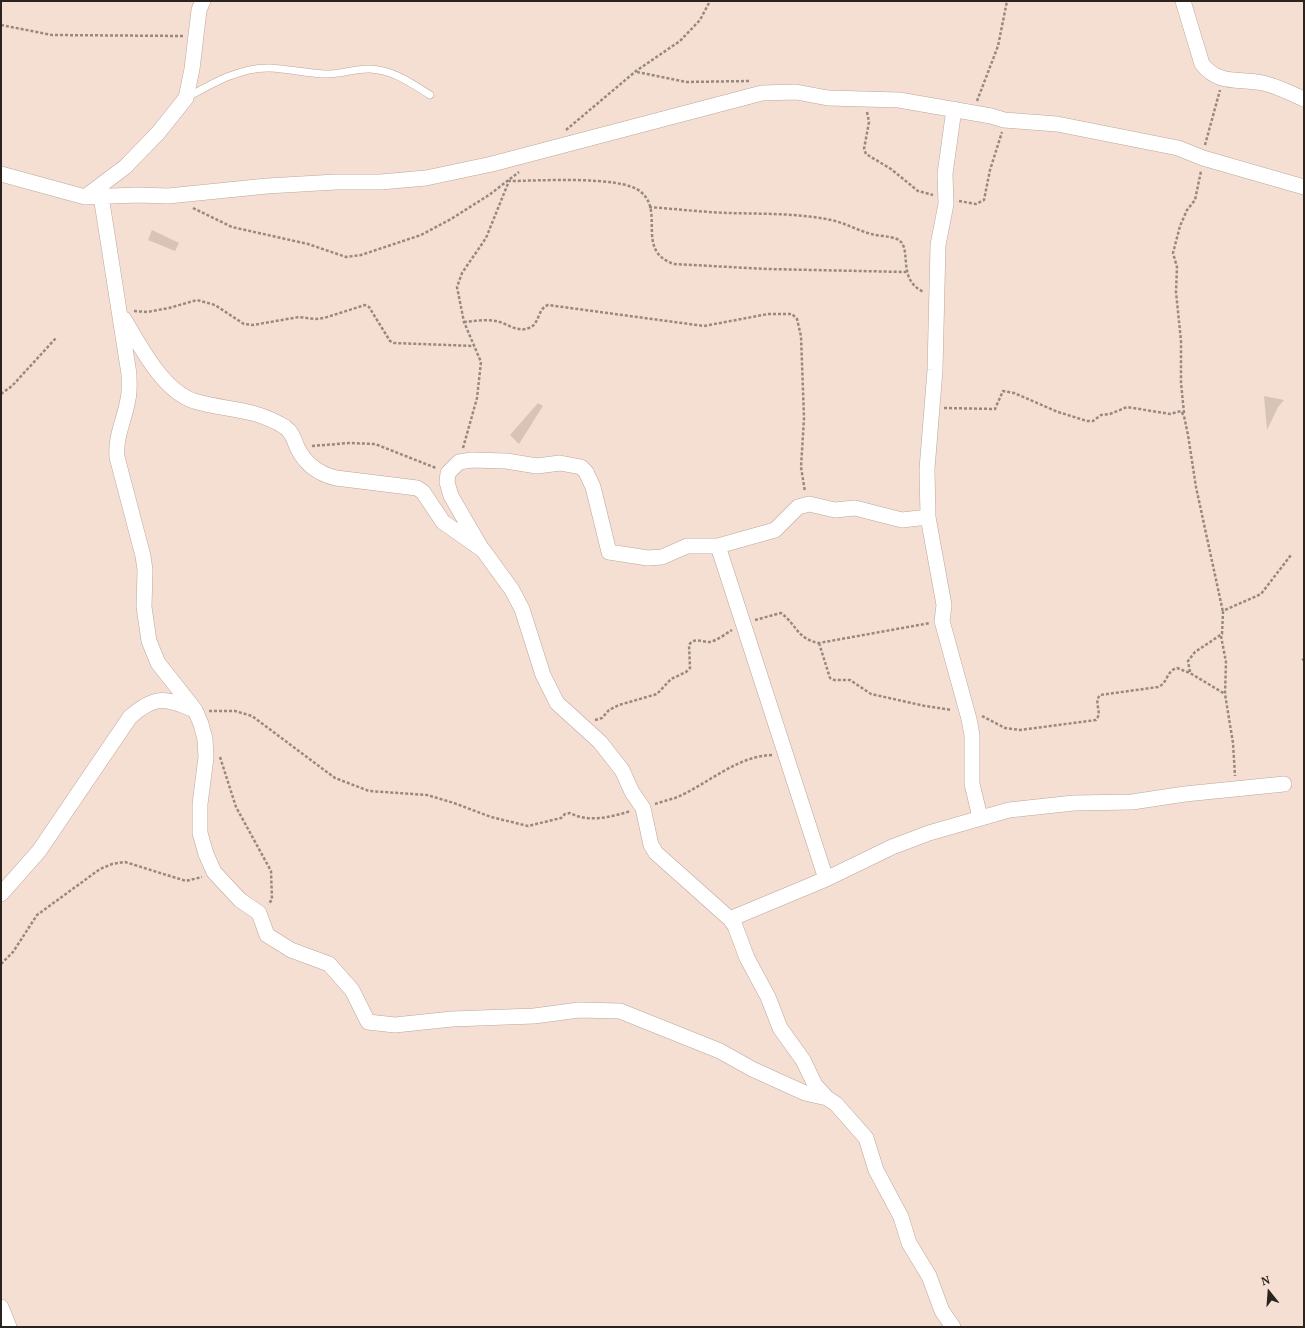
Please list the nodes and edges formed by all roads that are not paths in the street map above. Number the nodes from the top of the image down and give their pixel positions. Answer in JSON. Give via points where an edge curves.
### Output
{"nodes":[{"id":1,"x":203,"y":1,"type":"edge"},
{"id":2,"x":1182,"y":1,"type":"edge"},
{"id":3,"x":430,"y":95,"type":"dead end"},
{"id":4,"x":186,"y":98,"type":"junction"},
{"id":5,"x":1304,"y":99,"type":"edge"},
{"id":6,"x":954,"y":109,"type":"junction"},
{"id":7,"x":1,"y":174,"type":"edge"},
{"id":8,"x":1304,"y":187,"type":"edge"},
{"id":9,"x":102,"y":196,"type":"junction"},
{"id":10,"x":85,"y":197,"type":"junction"},
{"id":11,"x":120,"y":311,"type":"junction"},
{"id":12,"x":928,"y":517,"type":"junction"},
{"id":13,"x":718,"y":546,"type":"junction"},
{"id":14,"x":483,"y":550,"type":"junction"},
{"id":15,"x":195,"y":710,"type":"junction"},
{"id":16,"x":1284,"y":784,"type":"dead end"},
{"id":17,"x":980,"y":817,"type":"junction"},
{"id":18,"x":826,"y":879,"type":"junction"},
{"id":19,"x":1,"y":894,"type":"edge"},
{"id":20,"x":730,"y":919,"type":"junction"},
{"id":21,"x":827,"y":1098,"type":"junction"},
{"id":22,"x":1,"y":1306,"type":"edge"},
{"id":23,"x":9,"y":1327,"type":"edge"},
{"id":24,"x":953,"y":1327,"type":"edge"}],
"edges":[{"from":1,"to":4,"type":"street","via":[[199,10]]},
{"from":2,"to":5,"type":"street","via":[[1202,64],[1207,71],[1214,76],[1278,87]]},
{"from":3,"to":4,"type":"lane","via":[[399,75],[369,69],[325,74],[268,68],[246,71],[215,82]]},
{"from":4,"to":10,"type":"street","via":[[158,133],[124,167]]},
{"from":6,"to":8,"type":"street","via":[[1004,120],[1056,124],[1098,131],[1178,148],[1203,158]]},
{"from":6,"to":9,"type":"street","via":[[900,100],[828,98],[796,92],[762,93],[492,164],[426,178],[267,186],[168,196]]},
{"from":6,"to":12,"type":"street","via":[[945,174],[946,204],[938,244],[932,407],[927,468]]},
{"from":7,"to":10,"type":"street"},
{"from":9,"to":10,"type":"street"},
{"from":9,"to":11,"type":"street"},
{"from":11,"to":14,"type":"street","via":[[159,374],[176,391],[195,401],[258,414],[286,428],[291,432],[304,459],[325,475],[417,488],[423,492],[443,522]]},
{"from":11,"to":15,"type":"street","via":[[129,387],[116,446],[143,556],[145,624],[158,663]]},
{"from":12,"to":13,"type":"street","via":[[902,520],[856,508],[835,510],[809,504],[798,507],[776,530]]},
{"from":12,"to":17,"type":"street","via":[[944,605],[942,621],[972,735],[972,784]]},
{"from":13,"to":14,"type":"street","via":[[687,546],[662,557],[648,558],[612,553],[609,552],[593,487],[581,467],[560,463],[537,466],[506,460],[459,462],[448,473],[447,482],[451,496]]},
{"from":13,"to":18,"type":"street"},
{"from":14,"to":20,"type":"street","via":[[522,608],[543,675],[557,703],[581,724],[622,770],[643,808],[651,845],[656,853]]},
{"from":15,"to":19,"type":"street","via":[[172,700],[154,700],[143,705],[130,717],[38,851]]},
{"from":15,"to":21,"type":"street","via":[[202,724],[206,757],[200,804],[200,833],[214,872],[240,900],[259,913],[267,935],[290,950],[329,964],[352,990],[368,1022],[395,1025],[452,1019],[534,1016],[579,1010],[620,1011],[720,1050],[752,1069],[805,1094]]},
{"from":16,"to":17,"type":"street","via":[[1132,802],[1102,801],[1048,805]]},
{"from":17,"to":18,"type":"street","via":[[892,847]]},
{"from":18,"to":20,"type":"street"},
{"from":20,"to":21,"type":"street","via":[[768,997],[780,1028],[803,1060],[815,1085]]},
{"from":21,"to":24,"type":"street","via":[[836,1104],[866,1138],[876,1170],[901,1217],[909,1243],[929,1276],[942,1311]]},
{"from":22,"to":23,"type":"street"}]}
